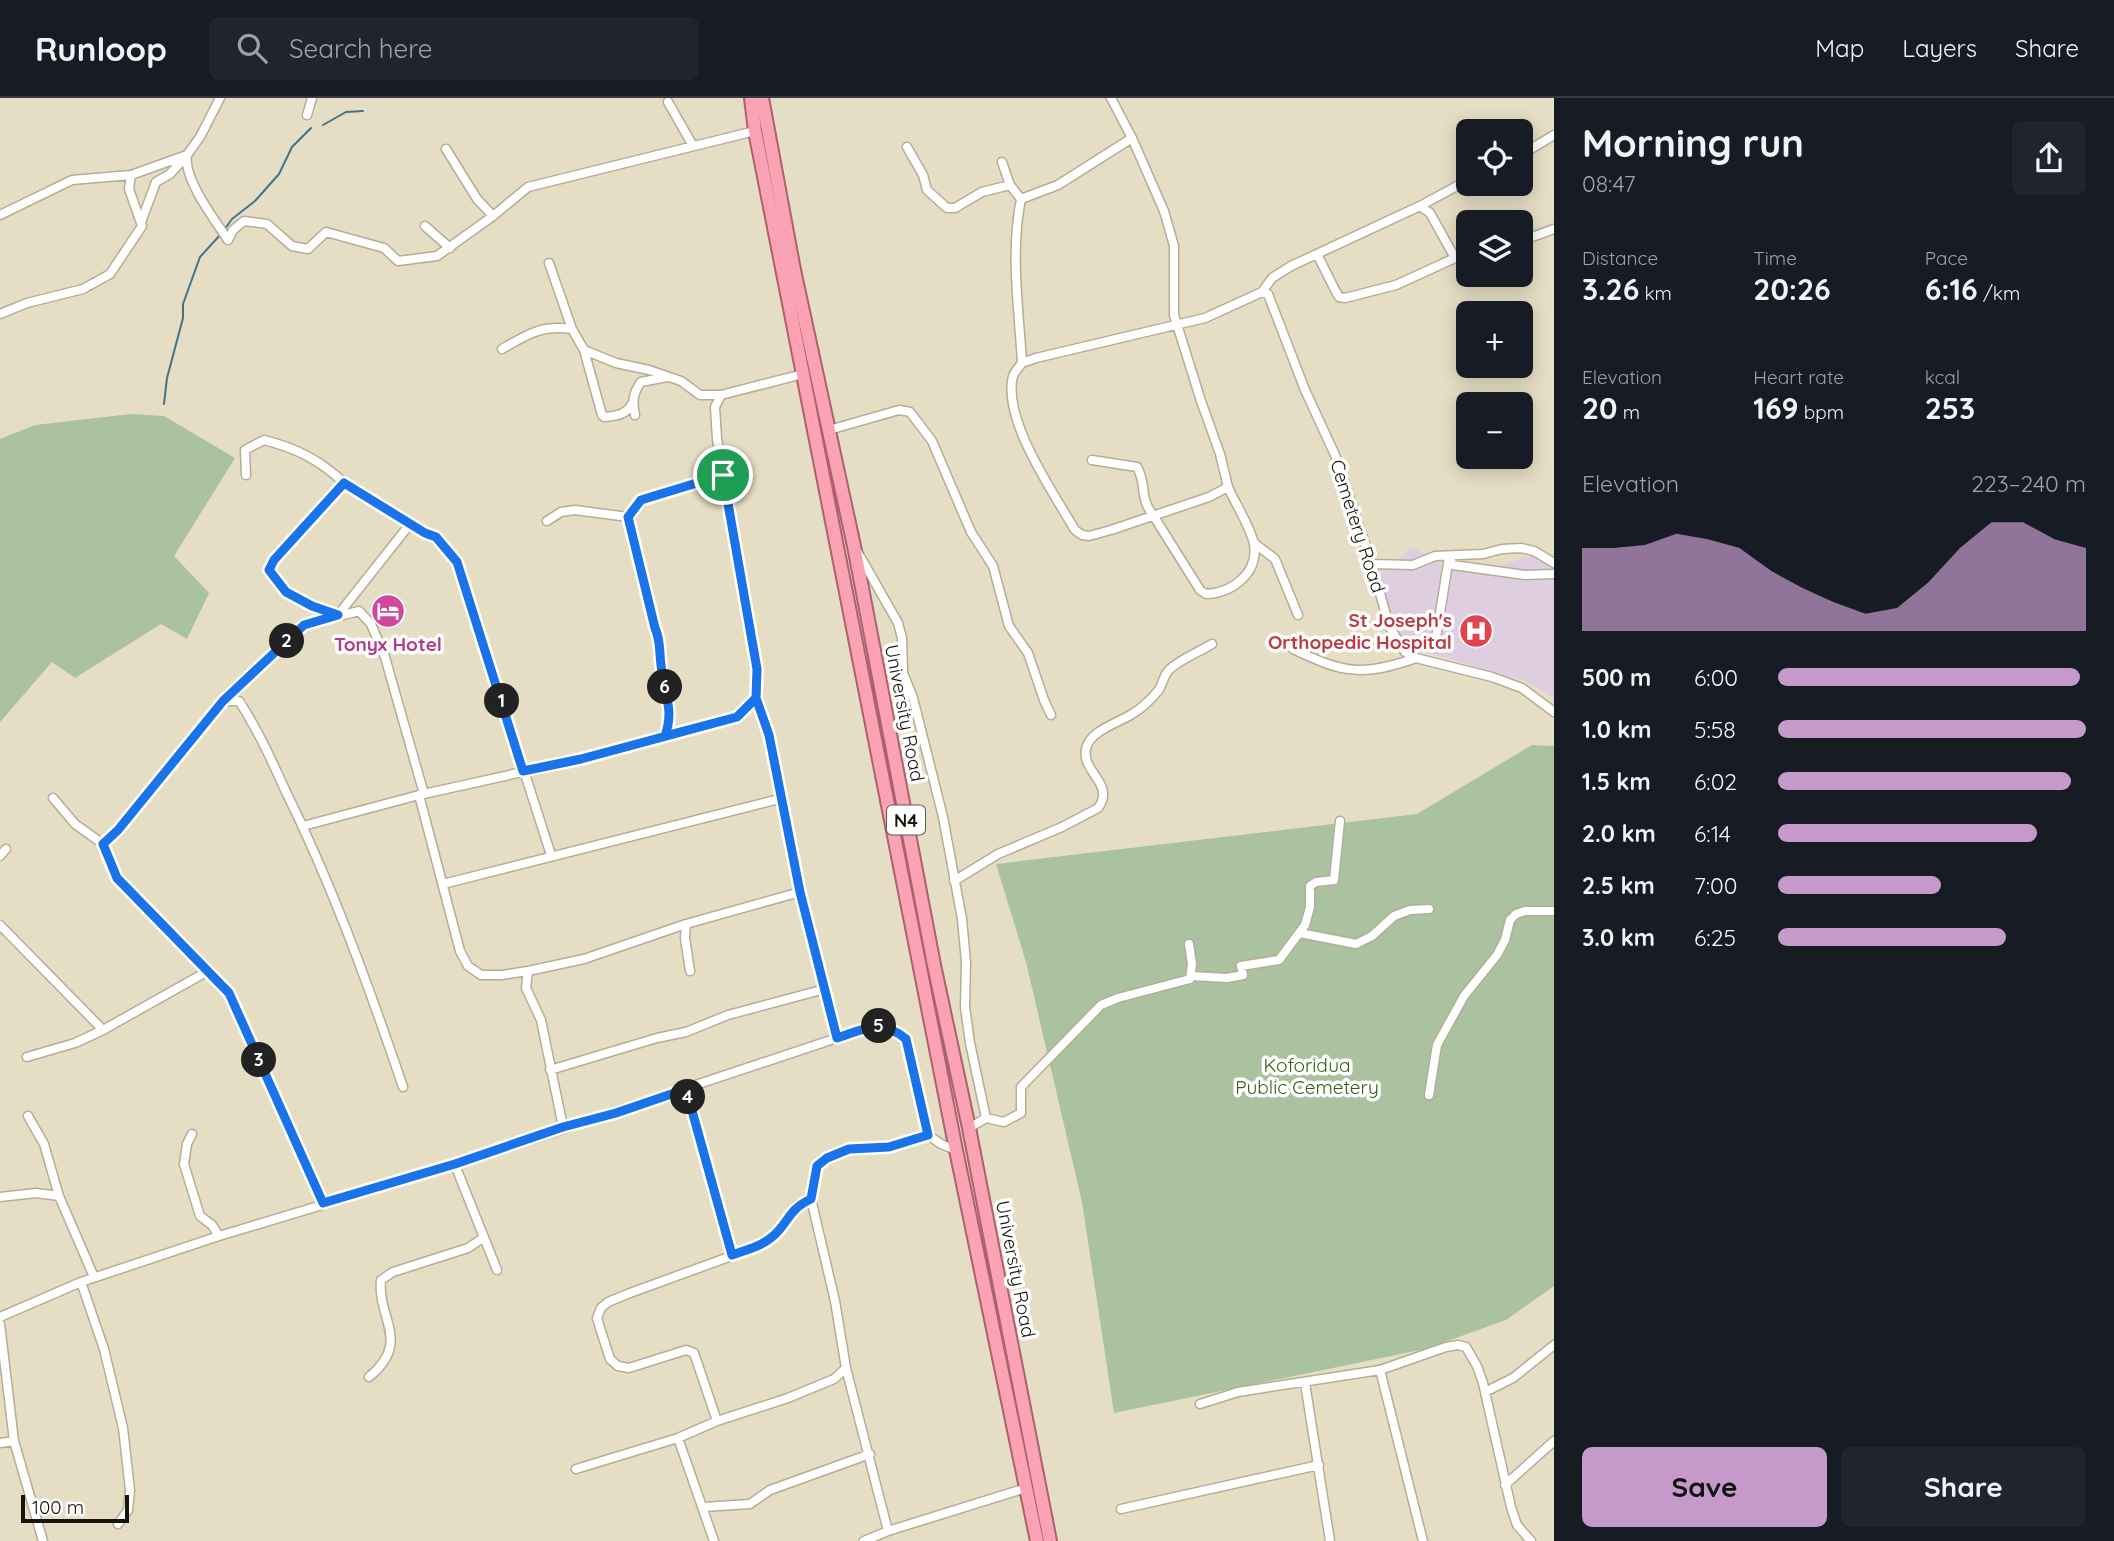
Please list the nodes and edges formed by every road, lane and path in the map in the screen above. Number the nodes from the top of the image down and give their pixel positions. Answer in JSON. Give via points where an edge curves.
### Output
{"nodes":[{"id":1,"x":220,"y":98,"type":"edge"},
{"id":2,"x":312,"y":98,"type":"edge"},
{"id":3,"x":751,"y":98,"type":"edge"},
{"id":4,"x":762,"y":98,"type":"edge"},
{"id":5,"x":1111,"y":98,"type":"edge"},
{"id":6,"x":668,"y":102,"type":"dead end"},
{"id":7,"x":307,"y":115,"type":"dead end"},
{"id":8,"x":755,"y":131,"type":"junction"},
{"id":9,"x":1554,"y":135,"type":"edge"},
{"id":10,"x":1132,"y":138,"type":"junction"},
{"id":11,"x":693,"y":146,"type":"junction"},
{"id":12,"x":906,"y":147,"type":"dead end"},
{"id":13,"x":1533,"y":148,"type":"edge"},
{"id":14,"x":446,"y":149,"type":"dead end"},
{"id":15,"x":187,"y":155,"type":"junction"},
{"id":16,"x":1002,"y":162,"type":"dead end"},
{"id":17,"x":131,"y":175,"type":"junction"},
{"id":18,"x":1010,"y":185,"type":"junction"},
{"id":19,"x":1456,"y":186,"type":"edge"},
{"id":20,"x":1021,"y":199,"type":"junction"},
{"id":21,"x":1420,"y":206,"type":"junction"},
{"id":22,"x":0,"y":215,"type":"edge"},
{"id":23,"x":494,"y":216,"type":"junction"},
{"id":24,"x":141,"y":224,"type":"junction"},
{"id":25,"x":425,"y":226,"type":"dead end"},
{"id":26,"x":1554,"y":229,"type":"edge"},
{"id":27,"x":1533,"y":237,"type":"edge"},
{"id":28,"x":450,"y":248,"type":"junction"},
{"id":29,"x":1317,"y":254,"type":"junction"},
{"id":30,"x":1455,"y":258,"type":"joint"},
{"id":31,"x":549,"y":263,"type":"dead end"},
{"id":32,"x":1262,"y":292,"type":"junction"},
{"id":33,"x":0,"y":314,"type":"edge"},
{"id":34,"x":1177,"y":325,"type":"junction"},
{"id":35,"x":572,"y":330,"type":"junction"},
{"id":36,"x":502,"y":349,"type":"dead end"},
{"id":37,"x":584,"y":350,"type":"junction"},
{"id":38,"x":1022,"y":363,"type":"junction"},
{"id":39,"x":649,"y":370,"type":"junction"},
{"id":40,"x":803,"y":374,"type":"junction"},
{"id":41,"x":670,"y":377,"type":"junction"},
{"id":42,"x":641,"y":382,"type":"junction"},
{"id":43,"x":721,"y":395,"type":"junction"},
{"id":44,"x":632,"y":404,"type":"junction"},
{"id":45,"x":635,"y":415,"type":"dead end"},
{"id":46,"x":829,"y":429,"type":"junction"},
{"id":47,"x":1092,"y":460,"type":"dead end"},
{"id":48,"x":246,"y":475,"type":"dead end"},
{"id":49,"x":723,"y":475,"type":"junction"},
{"id":50,"x":344,"y":483,"type":"junction"},
{"id":51,"x":1228,"y":487,"type":"junction"},
{"id":52,"x":1153,"y":514,"type":"junction"},
{"id":53,"x":628,"y":517,"type":"junction"},
{"id":54,"x":547,"y":521,"type":"dead end"},
{"id":55,"x":410,"y":524,"type":"junction"},
{"id":56,"x":1254,"y":543,"type":"junction"},
{"id":57,"x":854,"y":546,"type":"junction"},
{"id":58,"x":1449,"y":557,"type":"junction"},
{"id":59,"x":1554,"y":563,"type":"edge"},
{"id":60,"x":1372,"y":564,"type":"junction"},
{"id":61,"x":1554,"y":574,"type":"edge"},
{"id":62,"x":338,"y":615,"type":"junction"},
{"id":63,"x":1298,"y":615,"type":"dead end"},
{"id":64,"x":1212,"y":644,"type":"dead end"},
{"id":65,"x":1436,"y":644,"type":"dead end"},
{"id":66,"x":1293,"y":649,"type":"dead end"},
{"id":67,"x":1416,"y":658,"type":"junction"},
{"id":68,"x":756,"y":698,"type":"junction"},
{"id":69,"x":223,"y":701,"type":"junction"},
{"id":70,"x":1554,"y":712,"type":"edge"},
{"id":71,"x":1051,"y":715,"type":"dead end"},
{"id":72,"x":665,"y":736,"type":"junction"},
{"id":73,"x":523,"y":771,"type":"junction"},
{"id":74,"x":421,"y":794,"type":"junction"},
{"id":75,"x":53,"y":798,"type":"dead end"},
{"id":76,"x":783,"y":799,"type":"junction"},
{"id":77,"x":1340,"y":821,"type":"dead end"},
{"id":78,"x":303,"y":826,"type":"junction"},
{"id":79,"x":103,"y":844,"type":"junction"},
{"id":80,"x":551,"y":855,"type":"junction"},
{"id":81,"x":954,"y":881,"type":"junction"},
{"id":82,"x":443,"y":884,"type":"junction"},
{"id":83,"x":800,"y":892,"type":"junction"},
{"id":84,"x":1429,"y":909,"type":"dead end"},
{"id":85,"x":1554,"y":911,"type":"edge"},
{"id":86,"x":687,"y":924,"type":"junction"},
{"id":87,"x":0,"y":925,"type":"edge"},
{"id":88,"x":1300,"y":933,"type":"junction"},
{"id":89,"x":1189,"y":944,"type":"dead end"},
{"id":90,"x":208,"y":971,"type":"junction"},
{"id":91,"x":528,"y":971,"type":"junction"},
{"id":92,"x":690,"y":971,"type":"dead end"},
{"id":93,"x":1191,"y":976,"type":"junction"},
{"id":94,"x":825,"y":989,"type":"junction"},
{"id":95,"x":103,"y":1030,"type":"junction"},
{"id":96,"x":837,"y":1038,"type":"junction"},
{"id":97,"x":27,"y":1057,"type":"dead end"},
{"id":98,"x":550,"y":1070,"type":"junction"},
{"id":99,"x":403,"y":1087,"type":"dead end"},
{"id":100,"x":686,"y":1089,"type":"junction"},
{"id":101,"x":1429,"y":1095,"type":"dead end"},
{"id":102,"x":28,"y":1116,"type":"dead end"},
{"id":103,"x":986,"y":1118,"type":"junction"},
{"id":104,"x":563,"y":1127,"type":"junction"},
{"id":105,"x":969,"y":1128,"type":"junction"},
{"id":106,"x":192,"y":1134,"type":"dead end"},
{"id":107,"x":928,"y":1135,"type":"junction"},
{"id":108,"x":956,"y":1150,"type":"junction"},
{"id":109,"x":455,"y":1164,"type":"junction"},
{"id":110,"x":60,"y":1196,"type":"junction"},
{"id":111,"x":0,"y":1198,"type":"edge"},
{"id":112,"x":811,"y":1199,"type":"junction"},
{"id":113,"x":323,"y":1203,"type":"junction"},
{"id":114,"x":219,"y":1236,"type":"junction"},
{"id":115,"x":483,"y":1238,"type":"junction"},
{"id":116,"x":732,"y":1255,"type":"junction"},
{"id":117,"x":496,"y":1270,"type":"dead end"},
{"id":118,"x":94,"y":1277,"type":"junction"},
{"id":119,"x":81,"y":1282,"type":"junction"},
{"id":120,"x":0,"y":1317,"type":"edge"},
{"id":121,"x":0,"y":1324,"type":"edge"},
{"id":122,"x":1554,"y":1345,"type":"edge"},
{"id":123,"x":846,"y":1368,"type":"junction"},
{"id":124,"x":1381,"y":1370,"type":"junction"},
{"id":125,"x":369,"y":1377,"type":"dead end"},
{"id":126,"x":1305,"y":1382,"type":"junction"},
{"id":127,"x":1485,"y":1392,"type":"junction"},
{"id":128,"x":1200,"y":1404,"type":"dead end"},
{"id":129,"x":717,"y":1421,"type":"junction"},
{"id":130,"x":678,"y":1438,"type":"junction"},
{"id":131,"x":14,"y":1441,"type":"junction"},
{"id":132,"x":1554,"y":1441,"type":"edge"},
{"id":133,"x":0,"y":1443,"type":"edge"},
{"id":134,"x":870,"y":1454,"type":"junction"},
{"id":135,"x":1319,"y":1465,"type":"junction"},
{"id":136,"x":576,"y":1469,"type":"dead end"},
{"id":137,"x":1505,"y":1485,"type":"junction"},
{"id":138,"x":1026,"y":1488,"type":"junction"},
{"id":139,"x":704,"y":1507,"type":"junction"},
{"id":140,"x":1121,"y":1509,"type":"dead end"},
{"id":141,"x":118,"y":1524,"type":"dead end"},
{"id":142,"x":888,"y":1531,"type":"junction"},
{"id":143,"x":43,"y":1541,"type":"edge"},
{"id":144,"x":714,"y":1541,"type":"edge"},
{"id":145,"x":864,"y":1541,"type":"edge"},
{"id":146,"x":1037,"y":1541,"type":"edge"},
{"id":147,"x":1050,"y":1541,"type":"edge"},
{"id":148,"x":1330,"y":1541,"type":"edge"},
{"id":149,"x":1423,"y":1541,"type":"edge"},
{"id":150,"x":1531,"y":1541,"type":"edge"}],
"edges":[{"from":1,"to":15,"type":"street"},
{"from":2,"to":7,"type":"street"},
{"from":3,"to":8,"type":"highway","name":"University Road","number":"N4"},
{"from":4,"to":46,"type":"highway","name":"University Road","number":"N4"},
{"from":5,"to":10,"type":"street"},
{"from":6,"to":11,"type":"street"},
{"from":8,"to":11,"type":"street"},
{"from":8,"to":40,"type":"highway","name":"University Road","number":"N4"},
{"from":9,"to":13,"type":"street"},
{"from":10,"to":20,"type":"street","via":[[1058,185]]},
{"from":10,"to":34,"type":"street","via":[[1174,246]]},
{"from":11,"to":23,"type":"street","via":[[528,187]]},
{"from":12,"to":18,"type":"street","via":[[927,190],[947,208]]},
{"from":14,"to":23,"type":"street","via":[[477,200]]},
{"from":15,"to":17,"type":"street"},
{"from":15,"to":24,"type":"street","via":[[156,182]]},
{"from":15,"to":28,"type":"street","via":[[185,164],[203,202],[229,240],[244,221],[267,224],[292,246],[308,249],[327,232],[384,248],[398,261],[428,259]]},
{"from":16,"to":18,"type":"street"},
{"from":17,"to":22,"type":"street","via":[[72,180]]},
{"from":17,"to":24,"type":"street","via":[[128,189]]},
{"from":18,"to":20,"type":"street"},
{"from":19,"to":21,"type":"street"},
{"from":20,"to":38,"type":"street","via":[[1016,249]]},
{"from":21,"to":29,"type":"street"},
{"from":21,"to":30,"type":"street","via":[[1430,213]]},
{"from":23,"to":28,"type":"street"},
{"from":24,"to":33,"type":"street","via":[[110,274],[83,289]]},
{"from":25,"to":28,"type":"street"},
{"from":26,"to":27,"type":"street"},
{"from":29,"to":30,"type":"street","via":[[1339,297],[1345,298],[1396,285]]},
{"from":29,"to":32,"type":"street","via":[[1272,278]]},
{"from":31,"to":35,"type":"street"},
{"from":32,"to":34,"type":"street","via":[[1205,318]]},
{"from":32,"to":60,"type":"street","name":"Cemetery Road","via":[[1268,294],[1335,454]]},
{"from":34,"to":38,"type":"street"},
{"from":34,"to":51,"type":"street"},
{"from":35,"to":36,"type":"street","via":[[547,327]]},
{"from":35,"to":37,"type":"street"},
{"from":37,"to":39,"type":"street"},
{"from":37,"to":44,"type":"street","via":[[602,415],[618,415]]},
{"from":38,"to":52,"type":"street","via":[[1013,374],[1014,416],[1074,530],[1089,536]]},
{"from":39,"to":41,"type":"street"},
{"from":39,"to":42,"type":"street"},
{"from":40,"to":43,"type":"street"},
{"from":40,"to":108,"type":"highway","name":"University Road","number":"N4"},
{"from":41,"to":42,"type":"street"},
{"from":41,"to":43,"type":"street","via":[[700,395]]},
{"from":42,"to":44,"type":"street"},
{"from":43,"to":49,"type":"street","via":[[715,407]]},
{"from":44,"to":45,"type":"street"},
{"from":46,"to":57,"type":"highway","name":"University Road","number":"N4"},
{"from":46,"to":71,"type":"street","via":[[899,410],[917,419],[932,441],[971,532],[993,566],[1010,626],[1028,653]]},
{"from":47,"to":52,"type":"street","via":[[1137,467],[1144,504]]},
{"from":48,"to":50,"type":"street","via":[[245,450],[264,440],[303,452]]},
{"from":49,"to":53,"type":"street","via":[[641,500]]},
{"from":49,"to":68,"type":"street","via":[[757,669]]},
{"from":50,"to":55,"type":"street"},
{"from":50,"to":62,"type":"street","via":[[269,570],[286,592]]},
{"from":51,"to":52,"type":"street"},
{"from":51,"to":56,"type":"street"},
{"from":52,"to":56,"type":"street","via":[[1206,594],[1247,576]]},
{"from":53,"to":54,"type":"street","via":[[575,510]]},
{"from":53,"to":72,"type":"street","via":[[660,638],[670,707]]},
{"from":55,"to":62,"type":"street"},
{"from":55,"to":73,"type":"street","via":[[446,545],[463,574]]},
{"from":56,"to":63,"type":"street","via":[[1275,559]]},
{"from":57,"to":81,"type":"street","via":[[898,623],[903,673],[914,698]]},
{"from":57,"to":105,"type":"highway","name":"University Road","number":"N4"},
{"from":58,"to":59,"type":"street","via":[[1521,548]]},
{"from":58,"to":60,"type":"street","via":[[1435,556],[1413,565]]},
{"from":58,"to":61,"type":"street","via":[[1453,565],[1525,575]]},
{"from":58,"to":65,"type":"street"},
{"from":60,"to":67,"type":"street","name":"Cemetery Road","via":[[1389,626],[1405,652]]},
{"from":62,"to":69,"type":"street","via":[[304,625]]},
{"from":62,"to":74,"type":"street","via":[[359,611],[371,624],[385,657]]},
{"from":64,"to":81,"type":"street","via":[[1169,669],[1159,690],[1135,713],[1089,741],[1086,763],[1102,786],[1098,808],[998,854]]},
{"from":66,"to":67,"type":"street","via":[[1347,671],[1388,668]]},
{"from":67,"to":70,"type":"street","via":[[1522,688]]},
{"from":68,"to":72,"type":"street","via":[[737,717]]},
{"from":68,"to":76,"type":"street"},
{"from":69,"to":78,"type":"street","via":[[239,701]]},
{"from":69,"to":79,"type":"street"},
{"from":72,"to":73,"type":"street"},
{"from":73,"to":74,"type":"street"},
{"from":73,"to":80,"type":"street"},
{"from":74,"to":78,"type":"street"},
{"from":74,"to":82,"type":"street"},
{"from":75,"to":79,"type":"street","via":[[75,824]]},
{"from":76,"to":80,"type":"street"},
{"from":76,"to":83,"type":"street"},
{"from":77,"to":88,"type":"street","via":[[1334,880],[1310,886],[1307,919]]},
{"from":78,"to":99,"type":"street","via":[[366,978]]},
{"from":79,"to":90,"type":"street","via":[[117,878]]},
{"from":80,"to":82,"type":"street"},
{"from":81,"to":103,"type":"street","via":[[966,962],[965,1007]]},
{"from":82,"to":91,"type":"street","via":[[468,966],[481,975]]},
{"from":83,"to":86,"type":"street"},
{"from":83,"to":94,"type":"street"},
{"from":84,"to":88,"type":"street","via":[[1394,916],[1356,944]]},
{"from":85,"to":101,"type":"street","via":[[1525,911],[1510,920],[1496,956],[1464,996],[1437,1045]]},
{"from":86,"to":91,"type":"street","via":[[584,959]]},
{"from":86,"to":92,"type":"street"},
{"from":87,"to":95,"type":"street"},
{"from":88,"to":93,"type":"street","via":[[1279,960],[1241,965],[1243,975]]},
{"from":89,"to":93,"type":"street"},
{"from":90,"to":95,"type":"street"},
{"from":90,"to":113,"type":"street","via":[[229,993]]},
{"from":91,"to":98,"type":"street","via":[[526,988],[541,1020]]},
{"from":93,"to":103,"type":"street","via":[[1101,1005],[1021,1087],[1021,1113],[1004,1122]]},
{"from":94,"to":96,"type":"street"},
{"from":94,"to":98,"type":"street"},
{"from":95,"to":97,"type":"street"},
{"from":96,"to":100,"type":"street"},
{"from":96,"to":107,"type":"street","via":[[881,1026],[906,1039]]},
{"from":98,"to":104,"type":"street"},
{"from":100,"to":104,"type":"street"},
{"from":100,"to":116,"type":"street"},
{"from":102,"to":110,"type":"street","via":[[44,1144]]},
{"from":103,"to":105,"type":"street"},
{"from":104,"to":109,"type":"street"},
{"from":105,"to":147,"type":"highway","name":"University Road","number":"N4"},
{"from":106,"to":114,"type":"street","via":[[184,1164],[200,1216]]},
{"from":107,"to":108,"type":"street"},
{"from":107,"to":112,"type":"street","via":[[889,1147],[849,1149],[827,1158],[817,1166]]},
{"from":108,"to":138,"type":"highway","name":"University Road","number":"N4"},
{"from":109,"to":113,"type":"street"},
{"from":109,"to":115,"type":"street"},
{"from":110,"to":111,"type":"street","via":[[36,1193]]},
{"from":110,"to":118,"type":"street"},
{"from":112,"to":116,"type":"street","via":[[797,1205],[774,1235],[759,1246]]},
{"from":112,"to":123,"type":"street"},
{"from":113,"to":114,"type":"street"},
{"from":114,"to":118,"type":"street"},
{"from":115,"to":117,"type":"street"},
{"from":115,"to":125,"type":"street","via":[[468,1248],[381,1280],[389,1319],[388,1356]]},
{"from":116,"to":129,"type":"street","via":[[608,1302],[597,1318],[610,1359],[618,1366],[629,1368],[686,1350],[694,1353]]},
{"from":118,"to":119,"type":"street"},
{"from":119,"to":120,"type":"street"},
{"from":119,"to":141,"type":"street","via":[[104,1349],[123,1428],[130,1490],[128,1510]]},
{"from":121,"to":131,"type":"street"},
{"from":122,"to":127,"type":"street","via":[[1513,1378]]},
{"from":123,"to":129,"type":"street","via":[[834,1379],[788,1398]]},
{"from":123,"to":134,"type":"street"},
{"from":124,"to":126,"type":"street"},
{"from":124,"to":127,"type":"street","via":[[1458,1345],[1466,1347],[1477,1366]]},
{"from":124,"to":149,"type":"street"},
{"from":126,"to":128,"type":"street","via":[[1238,1392]]},
{"from":126,"to":135,"type":"street"},
{"from":127,"to":137,"type":"street"},
{"from":129,"to":130,"type":"street"},
{"from":130,"to":136,"type":"street"},
{"from":130,"to":139,"type":"street"},
{"from":131,"to":133,"type":"street"},
{"from":131,"to":143,"type":"street"},
{"from":132,"to":137,"type":"street"},
{"from":134,"to":139,"type":"street","via":[[770,1490],[750,1504]]},
{"from":134,"to":142,"type":"street"},
{"from":135,"to":140,"type":"street"},
{"from":135,"to":148,"type":"street"},
{"from":137,"to":150,"type":"street","via":[[1517,1525]]},
{"from":138,"to":142,"type":"street"},
{"from":138,"to":146,"type":"highway","name":"University Road","number":"N4"},
{"from":139,"to":144,"type":"street"},
{"from":142,"to":145,"type":"street"}]}
